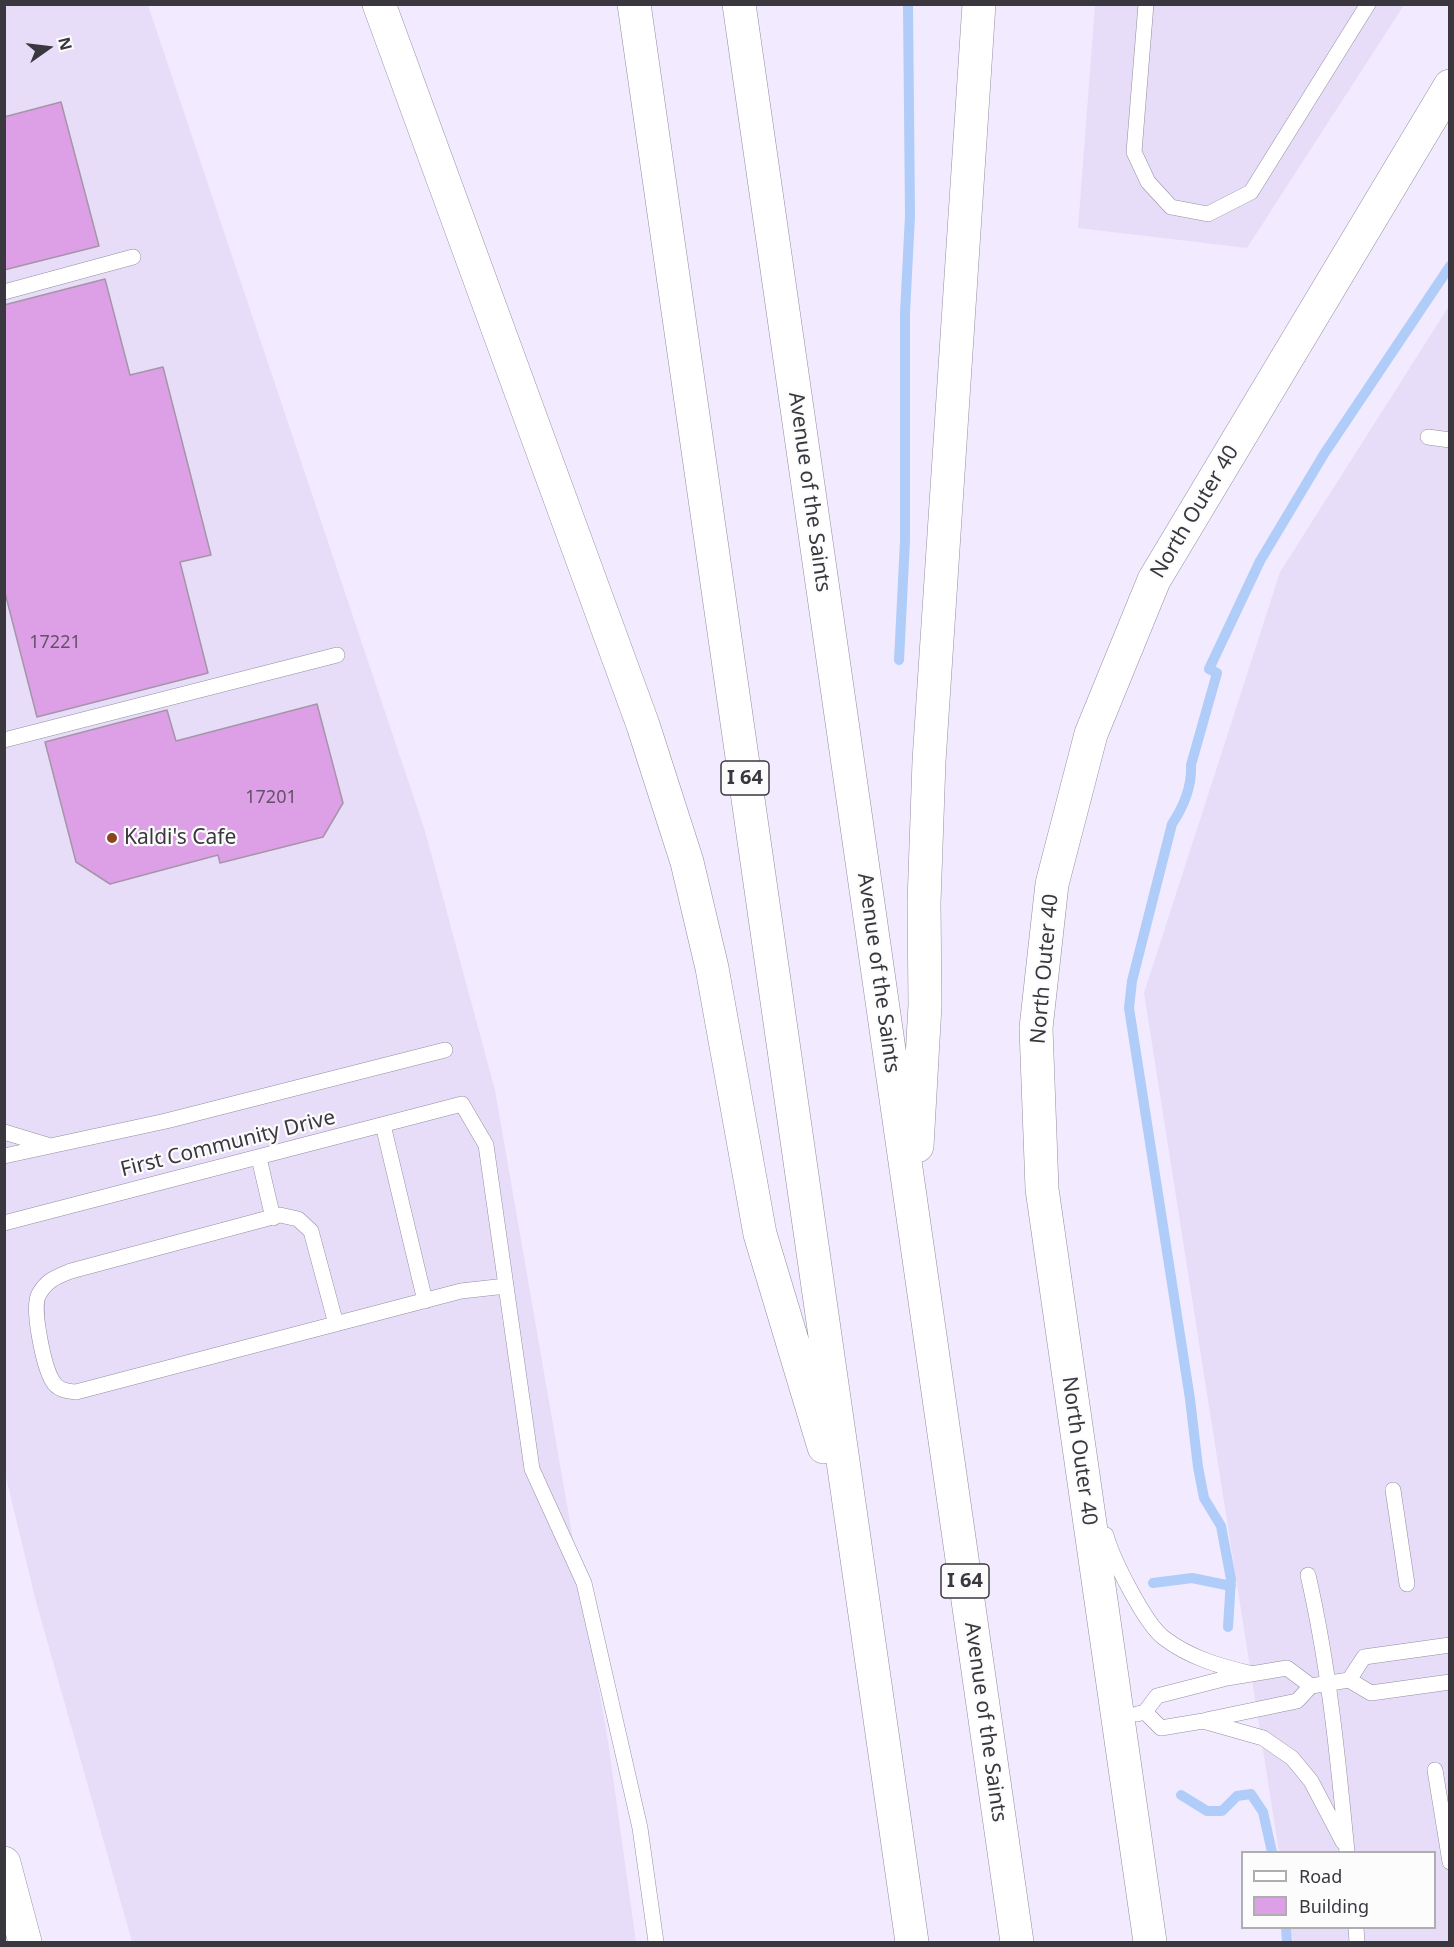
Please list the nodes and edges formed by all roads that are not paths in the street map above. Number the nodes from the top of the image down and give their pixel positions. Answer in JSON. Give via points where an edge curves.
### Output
{"nodes":[{"id":1,"x":379,"y":4,"type":"edge"},
{"id":2,"x":634,"y":4,"type":"edge"},
{"id":3,"x":739,"y":4,"type":"edge"},
{"id":4,"x":979,"y":4,"type":"edge"},
{"id":5,"x":1146,"y":4,"type":"edge"},
{"id":6,"x":1368,"y":4,"type":"edge"},
{"id":7,"x":1449,"y":86,"type":"edge"},
{"id":8,"x":133,"y":257,"type":"dead end"},
{"id":9,"x":4,"y":292,"type":"edge"},
{"id":10,"x":1428,"y":437,"type":"dead end"},
{"id":11,"x":1449,"y":440,"type":"edge"},
{"id":12,"x":338,"y":655,"type":"dead end"},
{"id":13,"x":4,"y":740,"type":"edge"},
{"id":14,"x":445,"y":1050,"type":"dead end"},
{"id":15,"x":383,"y":1125,"type":"junction"},
{"id":16,"x":4,"y":1132,"type":"edge"},
{"id":17,"x":47,"y":1145,"type":"junction"},
{"id":18,"x":4,"y":1156,"type":"edge"},
{"id":19,"x":259,"y":1158,"type":"junction"},
{"id":20,"x":273,"y":1218,"type":"junction"},
{"id":21,"x":913,"y":1219,"type":"junction"},
{"id":22,"x":11,"y":1221,"type":"edge"},
{"id":23,"x":4,"y":1233,"type":"edge"},
{"id":24,"x":506,"y":1287,"type":"junction"},
{"id":25,"x":425,"y":1301,"type":"junction"},
{"id":26,"x":336,"y":1324,"type":"junction"},
{"id":27,"x":1078,"y":1443,"type":"junction"},
{"id":28,"x":1393,"y":1490,"type":"dead end"},
{"id":29,"x":855,"y":1551,"type":"junction"},
{"id":30,"x":1308,"y":1575,"type":"dead end"},
{"id":31,"x":1407,"y":1584,"type":"dead end"},
{"id":32,"x":1449,"y":1645,"type":"edge"},
{"id":33,"x":1253,"y":1674,"type":"junction"},
{"id":34,"x":1349,"y":1680,"type":"junction"},
{"id":35,"x":1449,"y":1682,"type":"edge"},
{"id":36,"x":1319,"y":1685,"type":"junction"},
{"id":37,"x":1131,"y":1715,"type":"junction"},
{"id":38,"x":1203,"y":1721,"type":"junction"},
{"id":39,"x":1435,"y":1770,"type":"dead end"},
{"id":40,"x":1347,"y":1851,"type":"edge"},
{"id":41,"x":1449,"y":1862,"type":"edge"},
{"id":42,"x":4,"y":1863,"type":"edge"},
{"id":43,"x":25,"y":1942,"type":"edge"},
{"id":44,"x":656,"y":1942,"type":"edge"},
{"id":45,"x":912,"y":1942,"type":"edge"},
{"id":46,"x":1017,"y":1942,"type":"edge"},
{"id":47,"x":1150,"y":1942,"type":"edge"}],
"edges":[{"from":1,"to":29,"type":"main road","via":[[643,725],[687,862],[712,968],[760,1234]]},
{"from":2,"to":29,"type":"main road","number":"I 64"},
{"from":3,"to":21,"type":"main road","name":"Avenue of the Saints","number":"I 64"},
{"from":4,"to":21,"type":"main road","via":[[930,738],[925,1005]]},
{"from":5,"to":6,"type":"lane","via":[[1134,152],[1148,182],[1171,207],[1208,214],[1251,192]]},
{"from":7,"to":27,"type":"main road","name":"North Outer 40","via":[[1154,580],[1091,734],[1052,884],[1036,1028],[1042,1189]]},
{"from":8,"to":9,"type":"lane"},
{"from":10,"to":11,"type":"lane"},
{"from":12,"to":13,"type":"lane"},
{"from":14,"to":17,"type":"lane","name":"First Community Drive","via":[[166,1120]]},
{"from":15,"to":19,"type":"lane","name":"First Community Drive"},
{"from":15,"to":24,"type":"lane","name":"First Community Drive","via":[[462,1104],[486,1145]]},
{"from":15,"to":25,"type":"lane"},
{"from":16,"to":17,"type":"lane"},
{"from":17,"to":18,"type":"lane","name":"First Community Drive"},
{"from":19,"to":20,"type":"lane"},
{"from":19,"to":22,"type":"lane","name":"First Community Drive"},
{"from":20,"to":26,"type":"lane","via":[[280,1215],[298,1219],[311,1231]]},
{"from":20,"to":26,"type":"lane","via":[[48,1280],[37,1296],[34,1314],[52,1381],[61,1390],[76,1392]]},
{"from":21,"to":46,"type":"main road","name":"Avenue of the Saints","number":"I 64"},
{"from":22,"to":23,"type":"lane"},
{"from":24,"to":25,"type":"lane","via":[[461,1291]]},
{"from":24,"to":44,"type":"lane","via":[[532,1469],[584,1583],[640,1828]]},
{"from":25,"to":26,"type":"lane"},
{"from":27,"to":33,"type":"lane","via":[[1112,1558],[1162,1637],[1220,1667]]},
{"from":27,"to":37,"type":"main road","name":"North Outer 40"},
{"from":28,"to":31,"type":"lane"},
{"from":29,"to":45,"type":"main road","number":"I 64"},
{"from":30,"to":36,"type":"lane","via":[[1321,1632]]},
{"from":32,"to":34,"type":"lane","via":[[1364,1657]]},
{"from":33,"to":36,"type":"lane","via":[[1287,1668]]},
{"from":33,"to":37,"type":"lane","via":[[1157,1696]]},
{"from":34,"to":35,"type":"lane","via":[[1371,1693]]},
{"from":34,"to":36,"type":"lane"},
{"from":36,"to":38,"type":"lane","via":[[1297,1701]]},
{"from":36,"to":40,"type":"lane","via":[[1337,1743]]},
{"from":37,"to":38,"type":"lane","via":[[1161,1728]]},
{"from":37,"to":47,"type":"main road","name":"North Outer 40"},
{"from":38,"to":40,"type":"lane","via":[[1263,1738],[1292,1758],[1311,1781]]},
{"from":39,"to":41,"type":"lane"},
{"from":42,"to":43,"type":"main road"}]}
